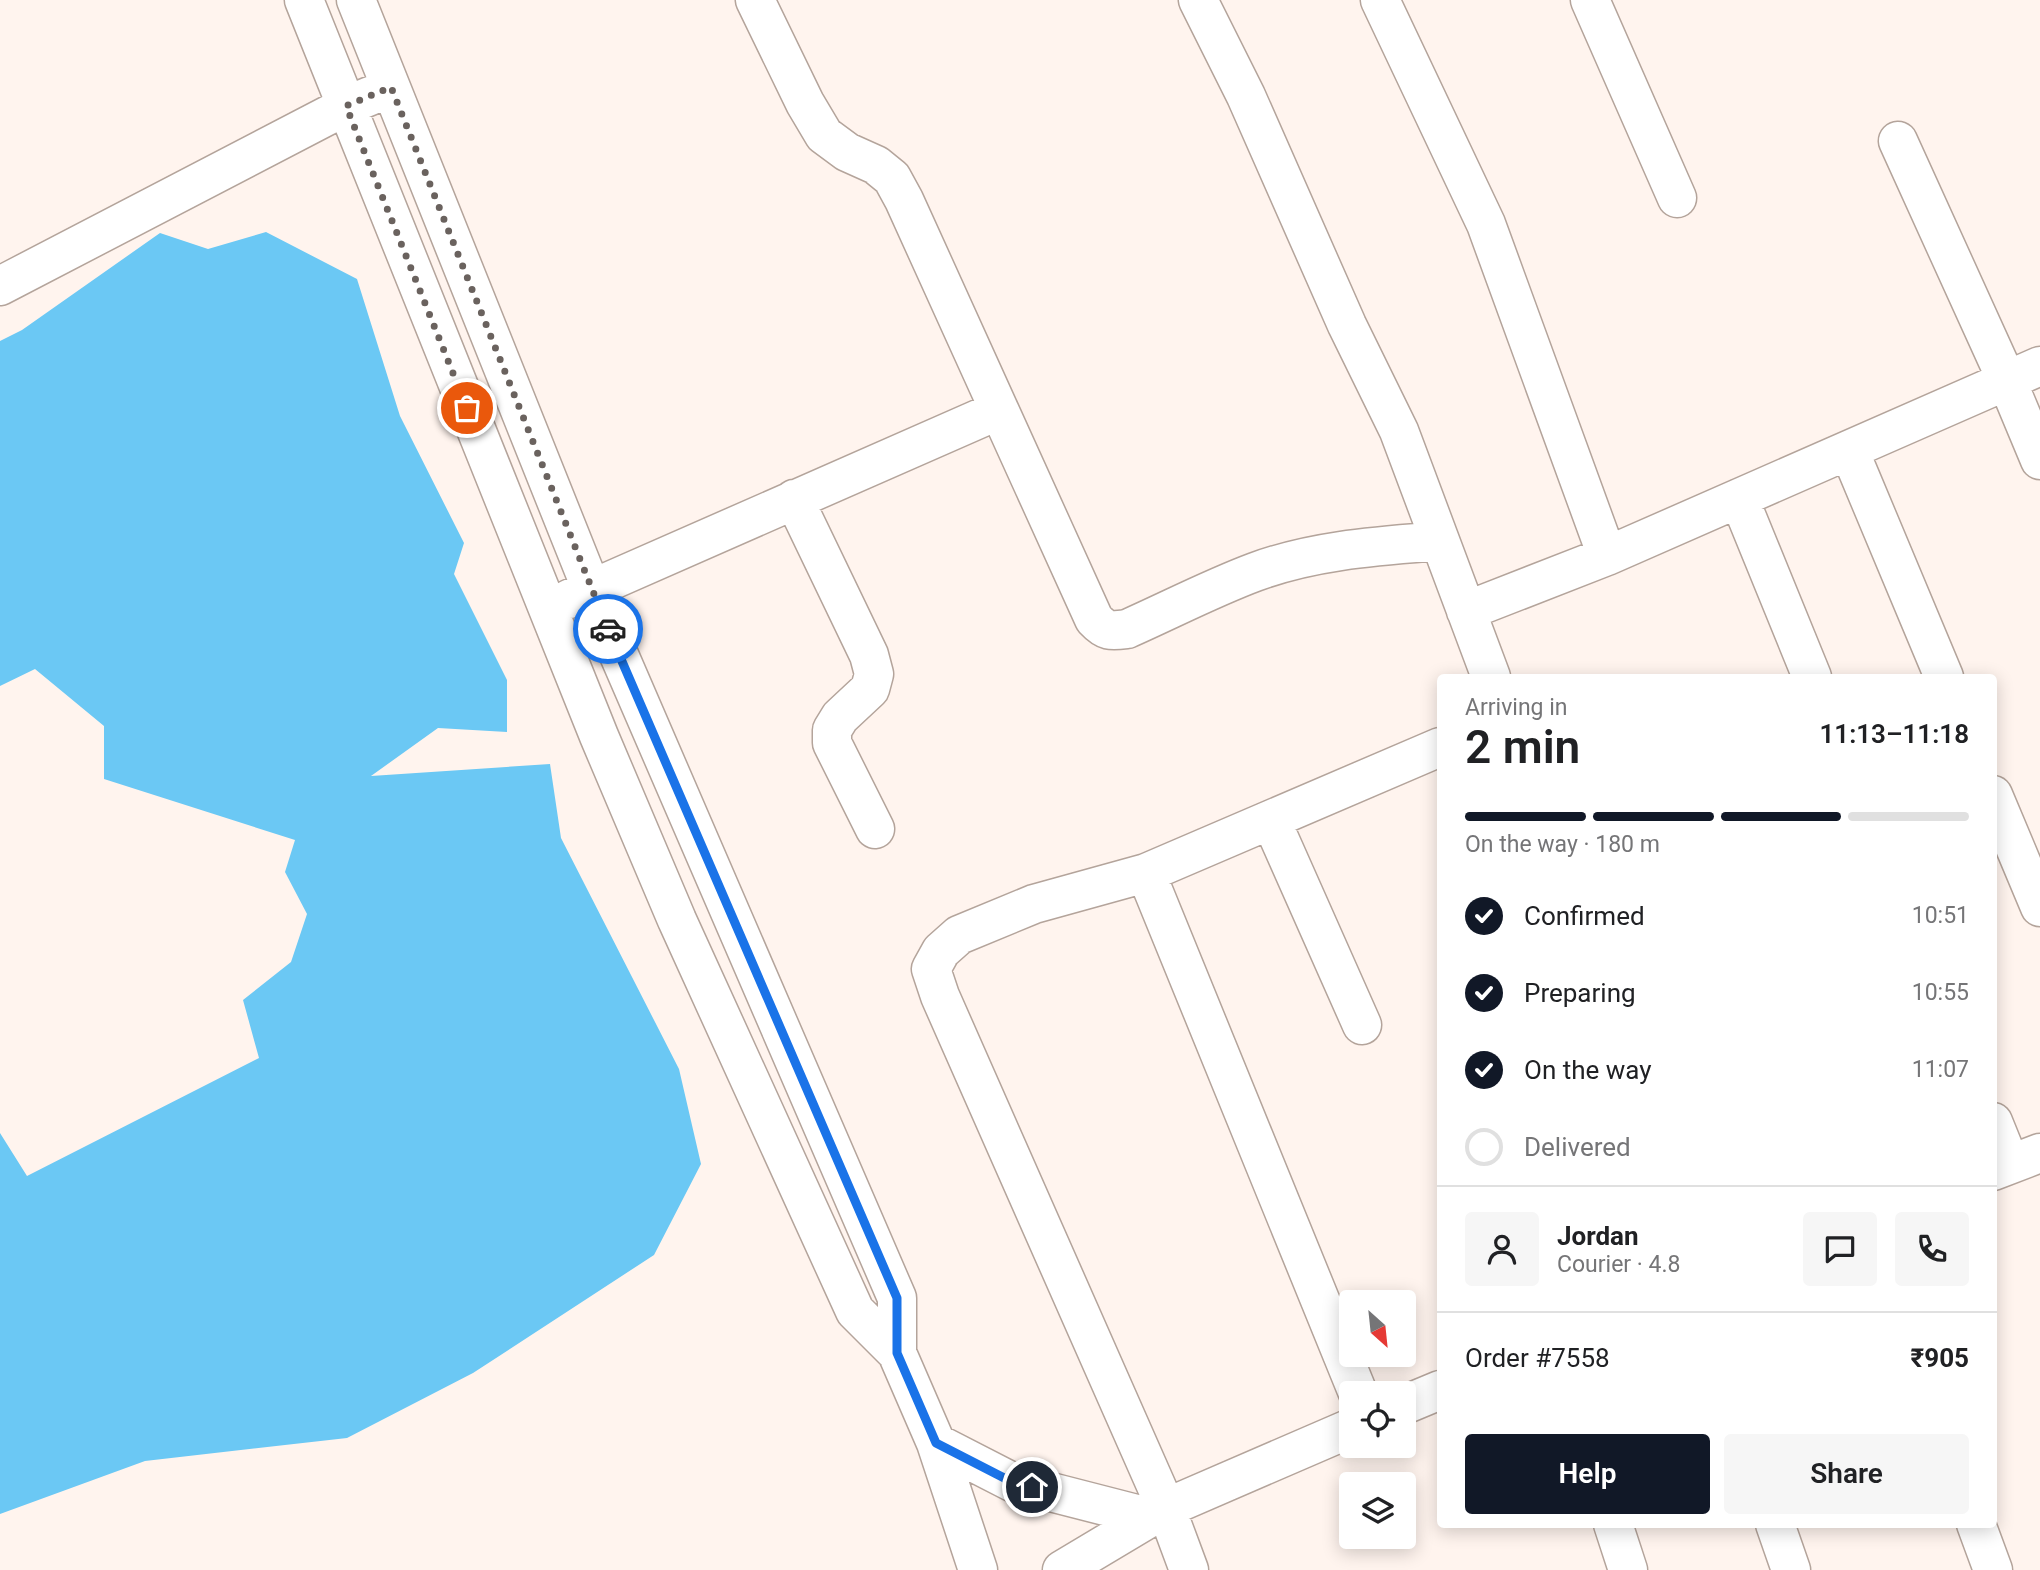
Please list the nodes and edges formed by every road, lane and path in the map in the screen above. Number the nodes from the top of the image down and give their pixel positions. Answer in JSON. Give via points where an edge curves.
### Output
{"nodes":[{"id":1,"x":304,"y":0,"type":"edge"},
{"id":2,"x":356,"y":0,"type":"edge"},
{"id":3,"x":755,"y":0,"type":"edge"},
{"id":4,"x":1198,"y":0,"type":"edge"},
{"id":5,"x":1380,"y":0,"type":"edge"},
{"id":6,"x":1590,"y":0,"type":"edge"},
{"id":7,"x":391,"y":87,"type":"junction"},
{"id":8,"x":346,"y":106,"type":"junction"},
{"id":9,"x":1898,"y":141,"type":"dead end"},
{"id":10,"x":1677,"y":198,"type":"dead end"},
{"id":11,"x":0,"y":286,"type":"edge"},
{"id":12,"x":2023,"y":373,"type":"edge"},
{"id":13,"x":999,"y":410,"type":"junction"},
{"id":14,"x":1849,"y":450,"type":"junction"},
{"id":15,"x":2040,"y":460,"type":"edge"},
{"id":16,"x":1739,"y":498,"type":"junction"},
{"id":17,"x":794,"y":499,"type":"junction"},
{"id":18,"x":1440,"y":541,"type":"junction"},
{"id":19,"x":1607,"y":556,"type":"junction"},
{"id":20,"x":591,"y":588,"type":"junction"},
{"id":21,"x":548,"y":609,"type":"junction"},
{"id":22,"x":1466,"y":611,"type":"junction"},
{"id":23,"x":1490,"y":674,"type":"edge"},
{"id":24,"x":1811,"y":674,"type":"edge"},
{"id":25,"x":1943,"y":674,"type":"edge"},
{"id":26,"x":1437,"y":748,"type":"edge"},
{"id":27,"x":1997,"y":805,"type":"edge"},
{"id":28,"x":1270,"y":820,"type":"junction"},
{"id":29,"x":875,"y":829,"type":"dead end"},
{"id":30,"x":1146,"y":873,"type":"junction"},
{"id":31,"x":2040,"y":907,"type":"edge"},
{"id":32,"x":1362,"y":1025,"type":"dead end"},
{"id":33,"x":1997,"y":1129,"type":"edge"},
{"id":34,"x":2015,"y":1163,"type":"edge"},
{"id":35,"x":897,"y":1353,"type":"junction"},
{"id":36,"x":1353,"y":1381,"type":"edge"},
{"id":37,"x":1437,"y":1391,"type":"edge"},
{"id":38,"x":1416,"y":1400,"type":"edge"},
{"id":39,"x":1339,"y":1433,"type":"edge"},
{"id":40,"x":936,"y":1443,"type":"junction"},
{"id":41,"x":1157,"y":1512,"type":"junction"},
{"id":42,"x":1614,"y":1528,"type":"edge"},
{"id":43,"x":1776,"y":1528,"type":"edge"},
{"id":44,"x":1977,"y":1528,"type":"edge"},
{"id":45,"x":978,"y":1570,"type":"edge"},
{"id":46,"x":1062,"y":1570,"type":"edge"},
{"id":47,"x":1189,"y":1570,"type":"edge"},
{"id":48,"x":1628,"y":1570,"type":"edge"},
{"id":49,"x":1791,"y":1570,"type":"edge"},
{"id":50,"x":1993,"y":1570,"type":"edge"}],
"edges":[{"from":1,"to":8,"type":"street"},
{"from":2,"to":7,"type":"street"},
{"from":3,"to":13,"type":"street","via":[[824,135],[892,178]]},
{"from":4,"to":18,"type":"street","via":[[1399,431]]},
{"from":5,"to":19,"type":"street","via":[[1486,224]]},
{"from":6,"to":10,"type":"street"},
{"from":7,"to":8,"type":"street"},
{"from":7,"to":20,"type":"street"},
{"from":8,"to":11,"type":"street"},
{"from":8,"to":21,"type":"street"},
{"from":9,"to":12,"type":"street"},
{"from":12,"to":14,"type":"street"},
{"from":12,"to":15,"type":"street"},
{"from":13,"to":17,"type":"street"},
{"from":13,"to":18,"type":"street","via":[[1102,628],[1127,629],[1256,572],[1307,557]]},
{"from":14,"to":16,"type":"street"},
{"from":14,"to":25,"type":"street"},
{"from":16,"to":19,"type":"street"},
{"from":16,"to":24,"type":"street"},
{"from":17,"to":20,"type":"street"},
{"from":17,"to":29,"type":"street","via":[[874,674],[870,689],[832,730],[832,743]]},
{"from":18,"to":22,"type":"street"},
{"from":19,"to":22,"type":"street"},
{"from":20,"to":21,"type":"street"},
{"from":20,"to":35,"type":"street","via":[[897,1298]]},
{"from":21,"to":35,"type":"street","via":[[677,920],[855,1311]]},
{"from":22,"to":23,"type":"street"},
{"from":26,"to":28,"type":"street"},
{"from":27,"to":31,"type":"street"},
{"from":28,"to":30,"type":"street"},
{"from":28,"to":32,"type":"street"},
{"from":30,"to":36,"type":"street"},
{"from":30,"to":41,"type":"street","via":[[1034,904],[959,935],[941,951],[932,969]]},
{"from":33,"to":34,"type":"street"},
{"from":35,"to":40,"type":"street"},
{"from":37,"to":38,"type":"street"},
{"from":39,"to":41,"type":"street"},
{"from":40,"to":41,"type":"street","via":[[1012,1482]]},
{"from":40,"to":45,"type":"street"},
{"from":41,"to":46,"type":"street"},
{"from":41,"to":47,"type":"street"},
{"from":42,"to":48,"type":"street"},
{"from":43,"to":49,"type":"street"},
{"from":44,"to":50,"type":"street"}]}
